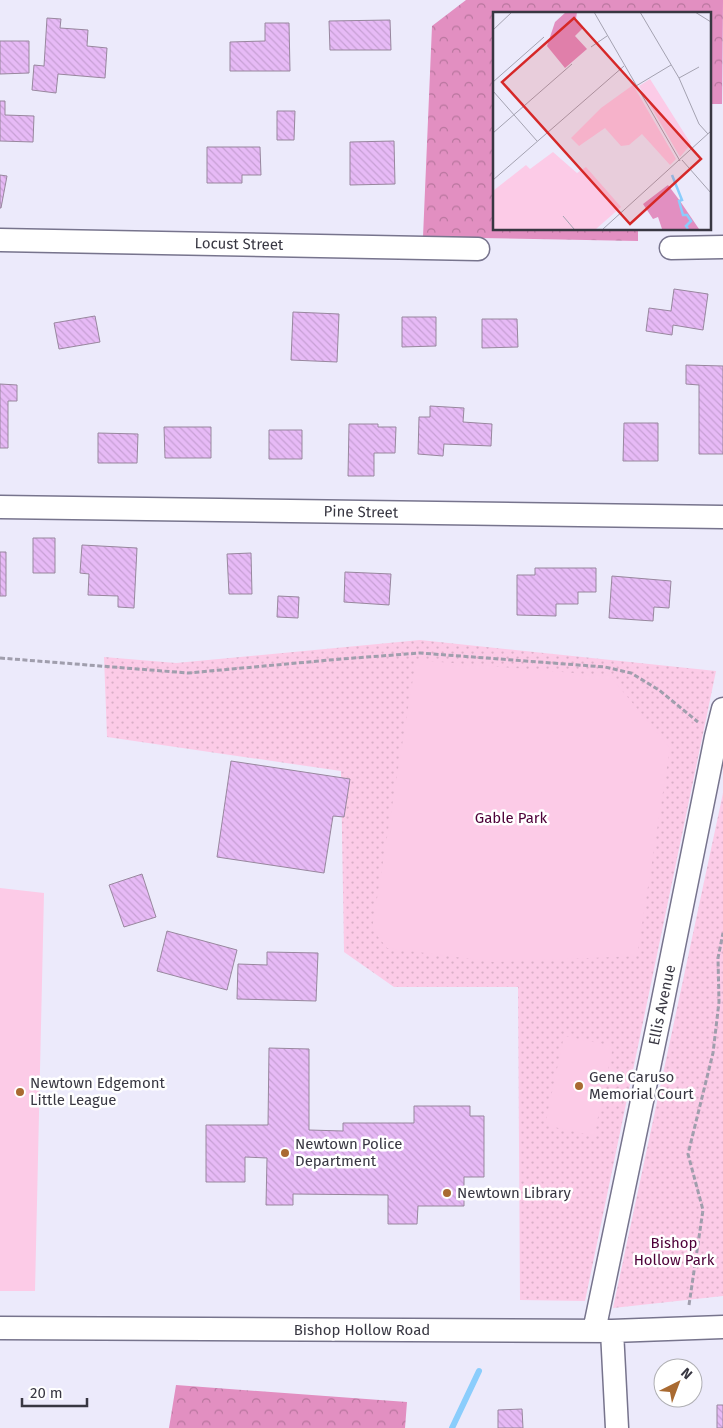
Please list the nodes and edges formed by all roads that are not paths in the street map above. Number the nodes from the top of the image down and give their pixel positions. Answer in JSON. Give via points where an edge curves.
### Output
{"nodes":[{"id":1,"x":0,"y":240,"type":"edge"},
{"id":2,"x":723,"y":247,"type":"edge"},
{"id":3,"x":670,"y":248,"type":"dead end"},
{"id":4,"x":478,"y":249,"type":"dead end"},
{"id":5,"x":0,"y":507,"type":"edge"},
{"id":6,"x":723,"y":517,"type":"edge"},
{"id":7,"x":723,"y":710,"type":"edge"},
{"id":8,"x":723,"y":1327,"type":"edge"},
{"id":9,"x":0,"y":1328,"type":"edge"},
{"id":10,"x":603,"y":1331,"type":"junction"},
{"id":11,"x":618,"y":1428,"type":"edge"}],
"edges":[{"from":1,"to":4,"type":"street","name":"Locust Street"},
{"from":2,"to":3,"type":"street"},
{"from":5,"to":6,"type":"street","name":"Pine Street"},
{"from":7,"to":10,"type":"street","name":"Ellis Avenue","via":[[661,1010]]},
{"from":8,"to":10,"type":"street","name":"Bishop Hollow Road"},
{"from":9,"to":10,"type":"street","name":"Bishop Hollow Road"},
{"from":10,"to":11,"type":"street","name":"Ellis Avenue"}]}
